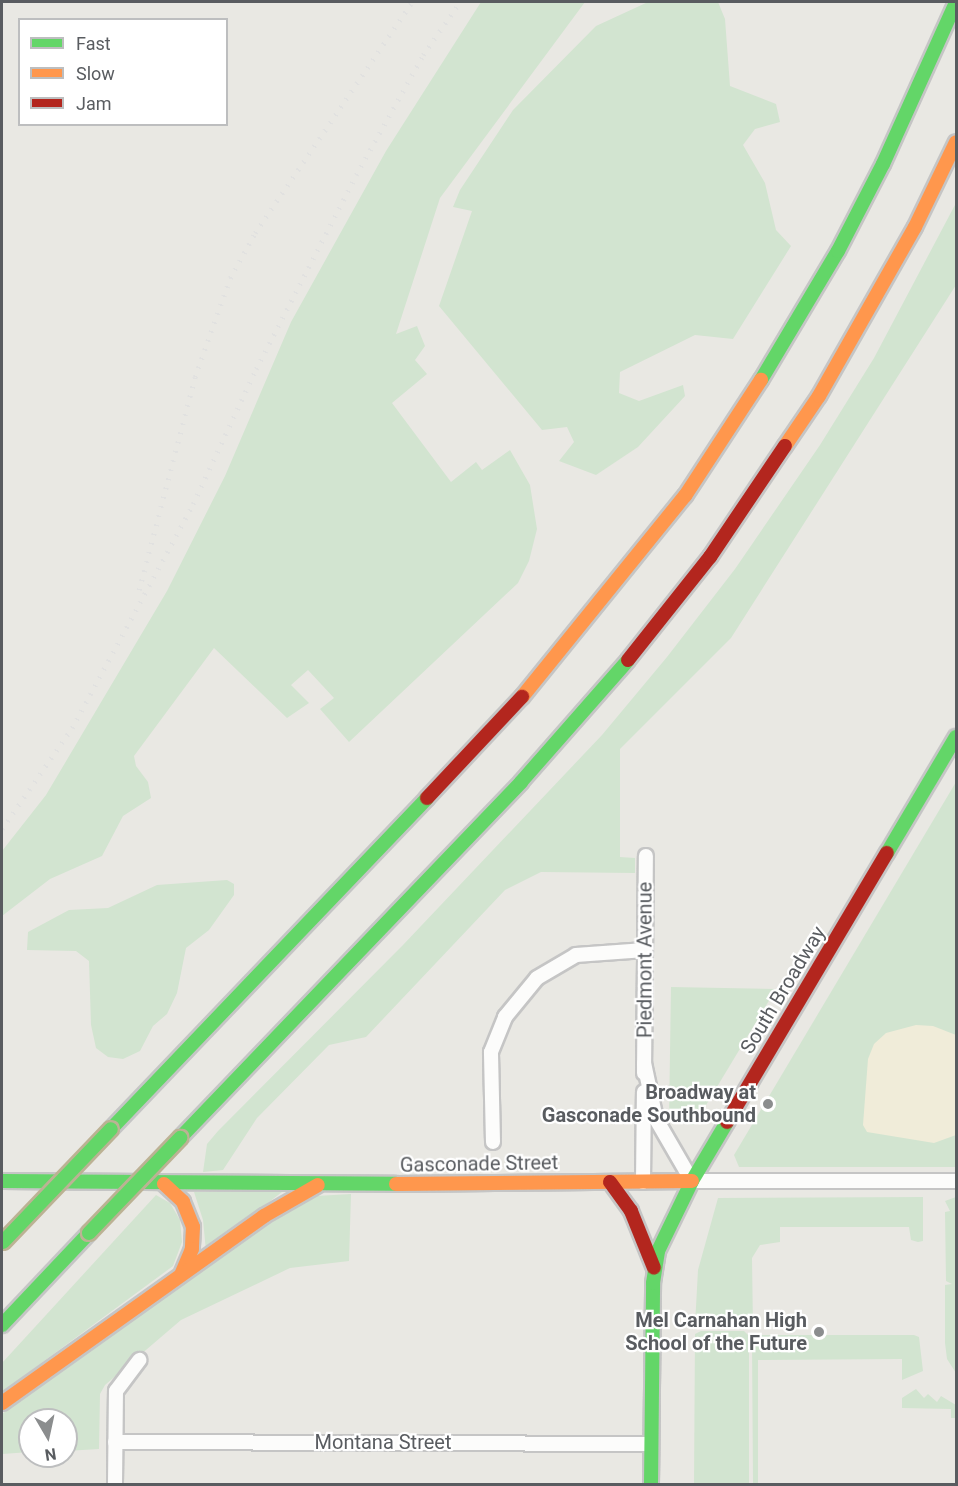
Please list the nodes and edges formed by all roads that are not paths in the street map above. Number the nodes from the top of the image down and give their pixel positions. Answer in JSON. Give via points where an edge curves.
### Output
{"nodes":[{"id":1,"x":957,"y":2,"type":"edge"},
{"id":2,"x":957,"y":142,"type":"edge"},
{"id":3,"x":957,"y":737,"type":"edge"},
{"id":4,"x":646,"y":856,"type":"dead end"},
{"id":5,"x":645,"y":950,"type":"junction"},
{"id":6,"x":644,"y":1064,"type":"junction"},
{"id":7,"x":493,"y":1143,"type":"dead end"},
{"id":8,"x":2,"y":1181,"type":"edge"},
{"id":9,"x":692,"y":1181,"type":"junction"},
{"id":10,"x":957,"y":1181,"type":"edge"},
{"id":11,"x":610,"y":1182,"type":"junction"},
{"id":12,"x":643,"y":1182,"type":"junction"},
{"id":13,"x":164,"y":1184,"type":"junction"},
{"id":14,"x":318,"y":1185,"type":"junction"},
{"id":15,"x":2,"y":1243,"type":"edge"},
{"id":16,"x":654,"y":1269,"type":"junction"},
{"id":17,"x":182,"y":1273,"type":"junction"},
{"id":18,"x":2,"y":1325,"type":"edge"},
{"id":19,"x":139,"y":1360,"type":"dead end"},
{"id":20,"x":2,"y":1404,"type":"edge"},
{"id":21,"x":115,"y":1442,"type":"junction"},
{"id":22,"x":651,"y":1444,"type":"junction"},
{"id":23,"x":115,"y":1485,"type":"edge"},
{"id":24,"x":651,"y":1485,"type":"edge"}],
"edges":[{"from":1,"to":15,"type":"main road","bridge":true,"via":[[883,164],[838,251],[739,417],[678,505],[572,641],[501,721]]},
{"from":2,"to":18,"type":"main road","bridge":true,"via":[[874,302],[819,396],[717,549],[651,635],[521,782]]},
{"from":3,"to":9,"type":"main road","name":"South Broadway"},
{"from":4,"to":5,"type":"street","name":"Piedmont Avenue"},
{"from":5,"to":6,"type":"street","name":"Piedmont Avenue"},
{"from":5,"to":7,"type":"street","via":[[576,955],[537,978],[505,1017],[491,1052]]},
{"from":6,"to":9,"type":"street","name":"Piedmont Avenue","via":[[656,1119]]},
{"from":6,"to":12,"type":"street","name":"Piedmont Avenue"},
{"from":8,"to":13,"type":"main road","name":"Gasconade Street"},
{"from":9,"to":10,"type":"street","name":"Gasconade Street"},
{"from":9,"to":12,"type":"main road","name":"Gasconade Street"},
{"from":9,"to":16,"type":"main road","name":"South Broadway","via":[[665,1234]]},
{"from":11,"to":12,"type":"main road","name":"Gasconade Street"},
{"from":11,"to":14,"type":"main road","name":"Gasconade Street"},
{"from":11,"to":16,"type":"main road","via":[[632,1211]]},
{"from":13,"to":14,"type":"main road","name":"Gasconade Street"},
{"from":13,"to":17,"type":"main road","via":[[183,1202],[193,1227],[192,1249]]},
{"from":14,"to":17,"type":"main road","via":[[264,1216]]},
{"from":16,"to":22,"type":"main road","name":"South Broadway"},
{"from":17,"to":20,"type":"main road"},
{"from":19,"to":21,"type":"street","via":[[116,1391]]},
{"from":21,"to":22,"type":"street","name":"Montana Street"},
{"from":21,"to":23,"type":"street"},
{"from":22,"to":24,"type":"main road","name":"South Broadway"}]}
